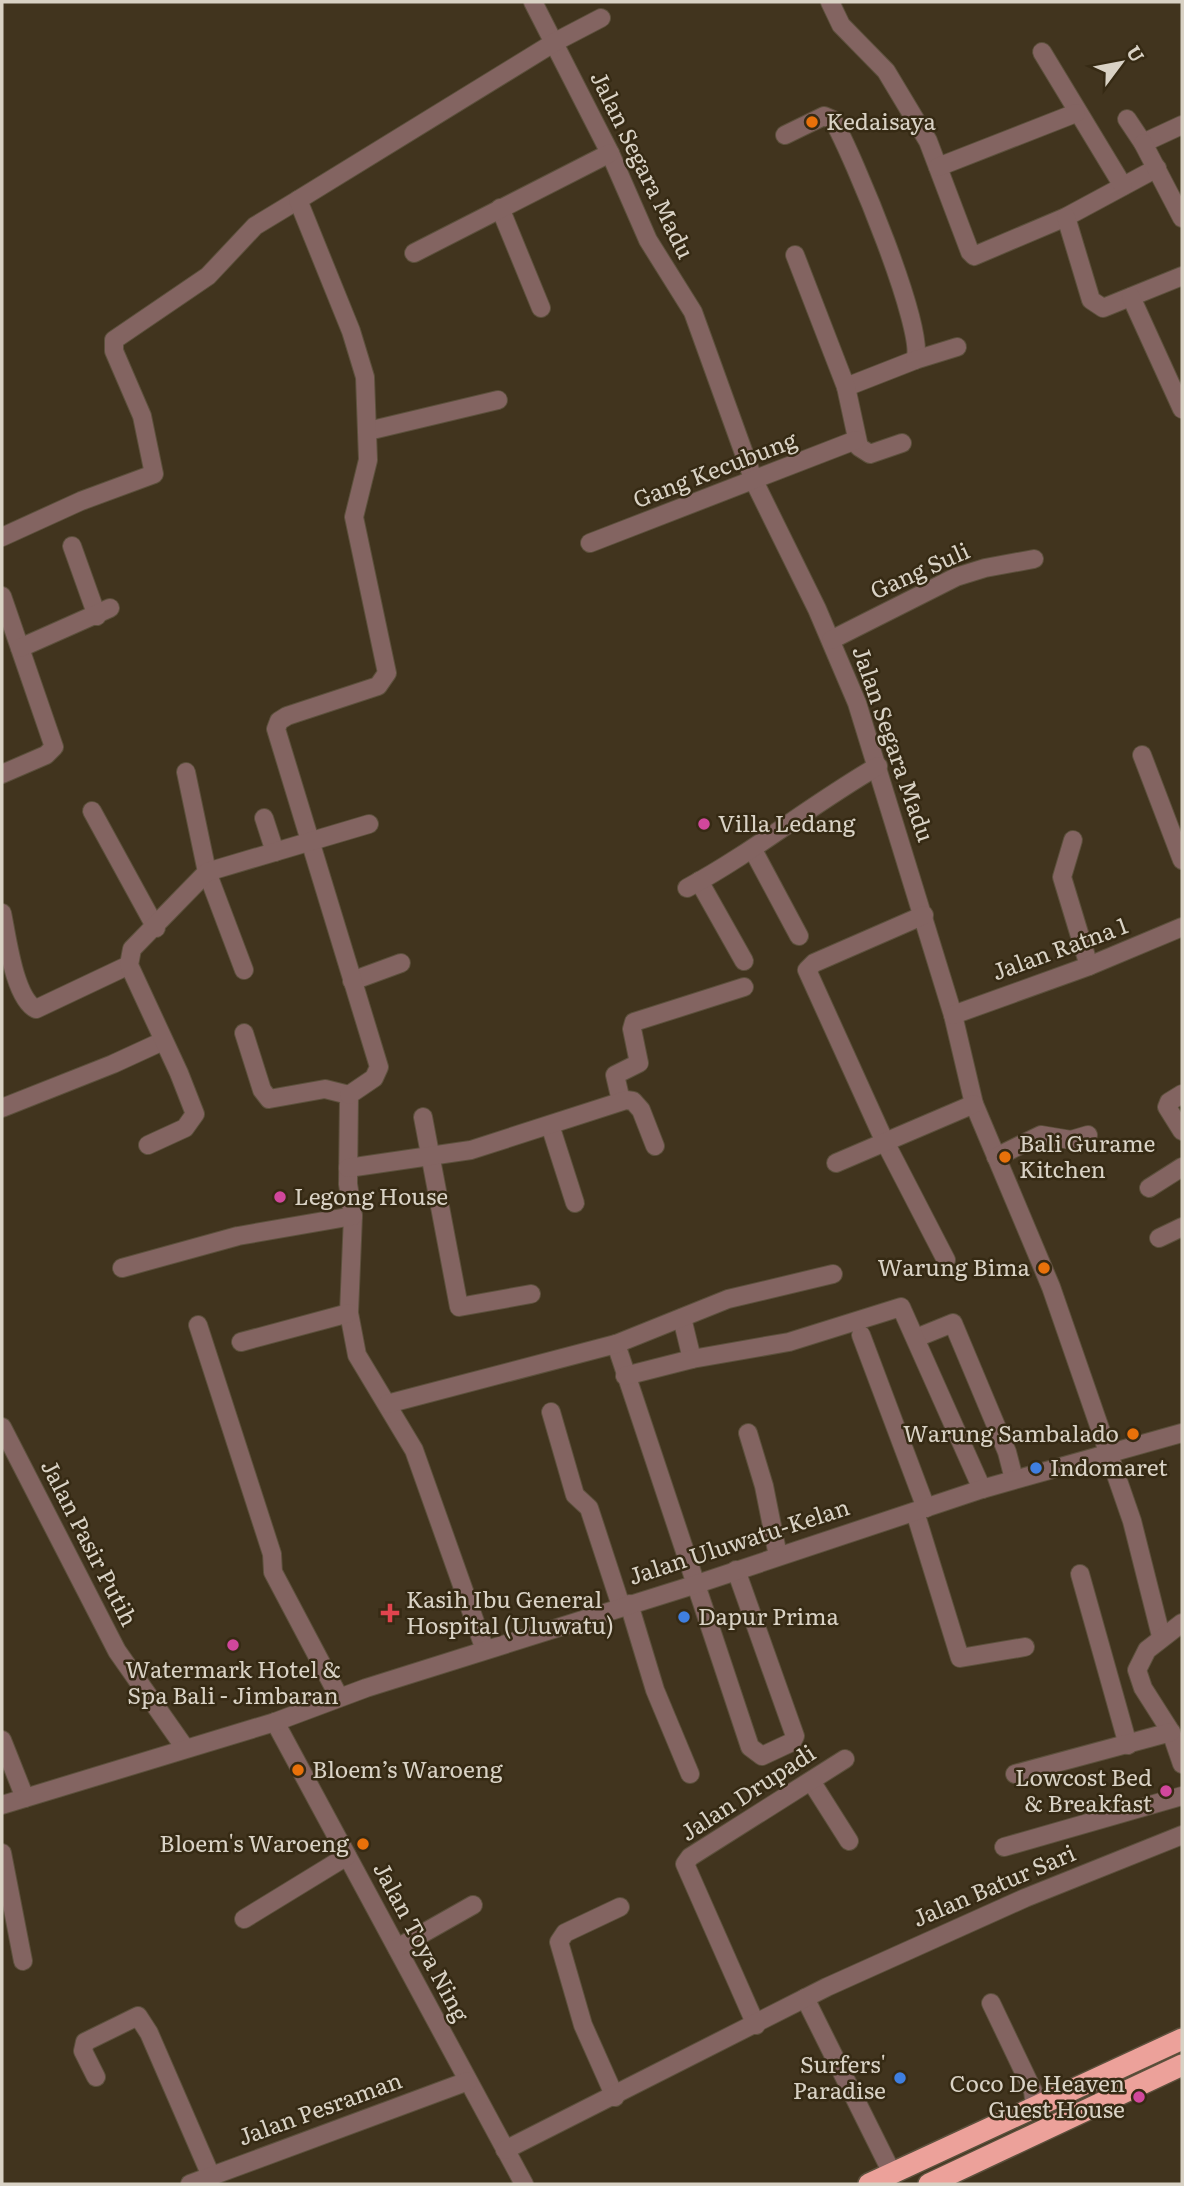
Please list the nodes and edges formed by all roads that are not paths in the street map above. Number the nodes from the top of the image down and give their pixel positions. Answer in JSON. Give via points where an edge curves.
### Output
{"nodes":[{"id":1,"x":533,"y":2,"type":"edge"},
{"id":2,"x":830,"y":2,"type":"edge"},
{"id":3,"x":601,"y":18,"type":"dead end"},
{"id":4,"x":555,"y":42,"type":"junction"},
{"id":5,"x":1042,"y":52,"type":"dead end"},
{"id":6,"x":1076,"y":113,"type":"junction"},
{"id":7,"x":1127,"y":119,"type":"dead end"},
{"id":8,"x":1182,"y":125,"type":"edge"},
{"id":9,"x":785,"y":135,"type":"dead end"},
{"id":10,"x":1143,"y":143,"type":"junction"},
{"id":11,"x":611,"y":153,"type":"junction"},
{"id":12,"x":939,"y":167,"type":"junction"},
{"id":13,"x":1157,"y":168,"type":"junction"},
{"id":14,"x":1123,"y":186,"type":"junction"},
{"id":15,"x":298,"y":200,"type":"junction"},
{"id":16,"x":500,"y":208,"type":"junction"},
{"id":17,"x":1066,"y":217,"type":"junction"},
{"id":18,"x":1182,"y":218,"type":"edge"},
{"id":19,"x":414,"y":253,"type":"dead end"},
{"id":20,"x":795,"y":255,"type":"dead end"},
{"id":21,"x":1182,"y":276,"type":"edge"},
{"id":22,"x":1131,"y":297,"type":"junction"},
{"id":23,"x":541,"y":308,"type":"dead end"},
{"id":24,"x":957,"y":346,"type":"dead end"},
{"id":25,"x":915,"y":360,"type":"junction"},
{"id":26,"x":846,"y":387,"type":"junction"},
{"id":27,"x":498,"y":400,"type":"dead end"},
{"id":28,"x":1182,"y":409,"type":"edge"},
{"id":29,"x":368,"y":431,"type":"junction"},
{"id":30,"x":856,"y":440,"type":"junction"},
{"id":31,"x":902,"y":443,"type":"dead end"},
{"id":32,"x":754,"y":481,"type":"junction"},
{"id":33,"x":2,"y":537,"type":"edge"},
{"id":34,"x":590,"y":543,"type":"dead end"},
{"id":35,"x":72,"y":546,"type":"dead end"},
{"id":36,"x":1034,"y":559,"type":"dead end"},
{"id":37,"x":2,"y":596,"type":"edge"},
{"id":38,"x":831,"y":640,"type":"junction"},
{"id":39,"x":20,"y":648,"type":"junction"},
{"id":40,"x":1142,"y":755,"type":"dead end"},
{"id":41,"x":878,"y":766,"type":"junction"},
{"id":42,"x":186,"y":772,"type":"dead end"},
{"id":43,"x":2,"y":774,"type":"edge"},
{"id":44,"x":92,"y":811,"type":"dead end"},
{"id":45,"x":264,"y":818,"type":"dead end"},
{"id":46,"x":369,"y":824,"type":"dead end"},
{"id":47,"x":1073,"y":840,"type":"dead end"},
{"id":48,"x":311,"y":843,"type":"junction"},
{"id":49,"x":752,"y":850,"type":"junction"},
{"id":50,"x":275,"y":852,"type":"junction"},
{"id":51,"x":1182,"y":860,"type":"edge"},
{"id":52,"x":207,"y":872,"type":"junction"},
{"id":53,"x":2,"y":913,"type":"edge"},
{"id":54,"x":924,"y":915,"type":"junction"},
{"id":55,"x":1182,"y":927,"type":"edge"},
{"id":56,"x":156,"y":928,"type":"junction"},
{"id":57,"x":799,"y":936,"type":"dead end"},
{"id":58,"x":744,"y":961,"type":"dead end"},
{"id":59,"x":401,"y":963,"type":"dead end"},
{"id":60,"x":129,"y":965,"type":"junction"},
{"id":61,"x":1089,"y":965,"type":"junction"},
{"id":62,"x":244,"y":970,"type":"dead end"},
{"id":63,"x":352,"y":981,"type":"junction"},
{"id":64,"x":744,"y":987,"type":"dead end"},
{"id":65,"x":953,"y":1015,"type":"junction"},
{"id":66,"x":244,"y":1033,"type":"dead end"},
{"id":67,"x":163,"y":1041,"type":"junction"},
{"id":68,"x":1182,"y":1094,"type":"edge"},
{"id":69,"x":349,"y":1095,"type":"junction"},
{"id":70,"x":621,"y":1101,"type":"junction"},
{"id":71,"x":974,"y":1104,"type":"junction"},
{"id":72,"x":2,"y":1108,"type":"edge"},
{"id":73,"x":423,"y":1117,"type":"dead end"},
{"id":74,"x":550,"y":1125,"type":"junction"},
{"id":75,"x":1182,"y":1131,"type":"edge"},
{"id":76,"x":1088,"y":1135,"type":"dead end"},
{"id":77,"x":884,"y":1140,"type":"junction"},
{"id":78,"x":148,"y":1145,"type":"dead end"},
{"id":79,"x":655,"y":1146,"type":"dead end"},
{"id":80,"x":431,"y":1157,"type":"junction"},
{"id":81,"x":996,"y":1157,"type":"junction"},
{"id":82,"x":836,"y":1163,"type":"dead end"},
{"id":83,"x":1182,"y":1167,"type":"edge"},
{"id":84,"x":348,"y":1168,"type":"junction"},
{"id":85,"x":1149,"y":1188,"type":"dead end"},
{"id":86,"x":575,"y":1203,"type":"dead end"},
{"id":87,"x":353,"y":1216,"type":"junction"},
{"id":88,"x":1182,"y":1227,"type":"edge"},
{"id":89,"x":1159,"y":1238,"type":"dead end"},
{"id":90,"x":946,"y":1260,"type":"dead end"},
{"id":91,"x":122,"y":1268,"type":"dead end"},
{"id":92,"x":833,"y":1274,"type":"dead end"},
{"id":93,"x":531,"y":1294,"type":"dead end"},
{"id":94,"x":349,"y":1313,"type":"junction"},
{"id":95,"x":682,"y":1318,"type":"junction"},
{"id":96,"x":198,"y":1325,"type":"dead end"},
{"id":97,"x":861,"y":1335,"type":"dead end"},
{"id":98,"x":916,"y":1338,"type":"junction"},
{"id":99,"x":241,"y":1342,"type":"dead end"},
{"id":100,"x":616,"y":1344,"type":"junction"},
{"id":101,"x":692,"y":1359,"type":"junction"},
{"id":102,"x":625,"y":1376,"type":"junction"},
{"id":103,"x":387,"y":1404,"type":"junction"},
{"id":104,"x":551,"y":1412,"type":"dead end"},
{"id":105,"x":2,"y":1427,"type":"edge"},
{"id":106,"x":748,"y":1433,"type":"dead end"},
{"id":107,"x":1182,"y":1433,"type":"edge"},
{"id":108,"x":1106,"y":1452,"type":"junction"},
{"id":109,"x":1014,"y":1479,"type":"junction"},
{"id":110,"x":982,"y":1489,"type":"junction"},
{"id":111,"x":920,"y":1510,"type":"junction"},
{"id":112,"x":778,"y":1556,"type":"junction"},
{"id":113,"x":736,"y":1570,"type":"junction"},
{"id":114,"x":1080,"y":1574,"type":"dead end"},
{"id":115,"x":697,"y":1584,"type":"junction"},
{"id":116,"x":625,"y":1605,"type":"junction"},
{"id":117,"x":1182,"y":1623,"type":"edge"},
{"id":118,"x":1161,"y":1636,"type":"junction"},
{"id":119,"x":1025,"y":1647,"type":"dead end"},
{"id":120,"x":485,"y":1650,"type":"junction"},
{"id":121,"x":339,"y":1697,"type":"junction"},
{"id":122,"x":275,"y":1722,"type":"junction"},
{"id":123,"x":1171,"y":1732,"type":"junction"},
{"id":124,"x":2,"y":1740,"type":"edge"},
{"id":125,"x":1128,"y":1745,"type":"junction"},
{"id":126,"x":185,"y":1748,"type":"junction"},
{"id":127,"x":845,"y":1759,"type":"dead end"},
{"id":128,"x":1182,"y":1763,"type":"edge"},
{"id":129,"x":690,"y":1774,"type":"dead end"},
{"id":130,"x":1015,"y":1774,"type":"dead end"},
{"id":131,"x":811,"y":1781,"type":"junction"},
{"id":132,"x":1182,"y":1796,"type":"edge"},
{"id":133,"x":25,"y":1798,"type":"junction"},
{"id":134,"x":2,"y":1805,"type":"edge"},
{"id":135,"x":1182,"y":1835,"type":"edge"},
{"id":136,"x":849,"y":1841,"type":"dead end"},
{"id":137,"x":1004,"y":1847,"type":"dead end"},
{"id":138,"x":2,"y":1853,"type":"edge"},
{"id":139,"x":347,"y":1856,"type":"junction"},
{"id":140,"x":472,"y":1905,"type":"dead end"},
{"id":141,"x":620,"y":1907,"type":"dead end"},
{"id":142,"x":244,"y":1919,"type":"dead end"},
{"id":143,"x":397,"y":1948,"type":"junction"},
{"id":144,"x":23,"y":1961,"type":"dead end"},
{"id":145,"x":805,"y":1998,"type":"junction"},
{"id":146,"x":991,"y":2003,"type":"dead end"},
{"id":147,"x":756,"y":2025,"type":"junction"},
{"id":148,"x":1182,"y":2039,"type":"edge"},
{"id":149,"x":1182,"y":2065,"type":"edge"},
{"id":150,"x":96,"y":2077,"type":"dead end"},
{"id":151,"x":468,"y":2081,"type":"junction"},
{"id":152,"x":615,"y":2096,"type":"junction"},
{"id":153,"x":1035,"y":2107,"type":"junction"},
{"id":154,"x":505,"y":2150,"type":"junction"},
{"id":155,"x":892,"y":2173,"type":"junction"},
{"id":156,"x":211,"y":2176,"type":"junction"},
{"id":157,"x":190,"y":2184,"type":"edge"},
{"id":158,"x":524,"y":2184,"type":"edge"},
{"id":159,"x":869,"y":2184,"type":"edge"},
{"id":160,"x":929,"y":2184,"type":"edge"}],
"edges":[{"from":1,"to":4,"type":"street","name":"Jalan Segara Madu"},
{"from":2,"to":12,"type":"street","via":[[841,25],[886,71]]},
{"from":3,"to":4,"type":"street"},
{"from":4,"to":11,"type":"street","name":"Jalan Segara Madu"},
{"from":4,"to":15,"type":"street"},
{"from":5,"to":6,"type":"street"},
{"from":6,"to":12,"type":"street"},
{"from":6,"to":14,"type":"street"},
{"from":7,"to":10,"type":"street"},
{"from":8,"to":10,"type":"street"},
{"from":9,"to":25,"type":"street","via":[[824,116],[833,120],[884,239],[914,326]]},
{"from":10,"to":13,"type":"street"},
{"from":11,"to":16,"type":"street"},
{"from":11,"to":32,"type":"street","name":"Jalan Segara Madu","via":[[648,240],[699,326]]},
{"from":12,"to":17,"type":"street","via":[[974,256]]},
{"from":13,"to":14,"type":"street"},
{"from":13,"to":18,"type":"street"},
{"from":14,"to":17,"type":"street"},
{"from":15,"to":29,"type":"street","via":[[359,356],[367,390]]},
{"from":15,"to":33,"type":"street","via":[[256,226],[208,276],[114,340],[115,354],[142,416],[154,474]]},
{"from":16,"to":19,"type":"street"},
{"from":16,"to":23,"type":"street"},
{"from":17,"to":22,"type":"street","via":[[1091,300],[1103,308]]},
{"from":20,"to":26,"type":"street"},
{"from":21,"to":22,"type":"street"},
{"from":22,"to":28,"type":"street"},
{"from":24,"to":25,"type":"street"},
{"from":25,"to":26,"type":"street"},
{"from":26,"to":30,"type":"street"},
{"from":27,"to":29,"type":"street"},
{"from":29,"to":48,"type":"street","via":[[367,468],[354,517],[387,675],[378,686],[287,716],[277,725]]},
{"from":30,"to":31,"type":"street","via":[[861,450],[870,454]]},
{"from":30,"to":32,"type":"street","name":"Gang Kecubung"},
{"from":32,"to":34,"type":"street","name":"Gang Kecubung"},
{"from":32,"to":38,"type":"street","name":"Jalan Segara Madu"},
{"from":35,"to":39,"type":"street","via":[[104,612]]},
{"from":36,"to":38,"type":"street","name":"Gang Suli","via":[[956,577]]},
{"from":37,"to":39,"type":"street"},
{"from":38,"to":41,"type":"street","name":"Jalan Segara Madu"},
{"from":39,"to":43,"type":"street","via":[[54,747]]},
{"from":40,"to":51,"type":"street"},
{"from":41,"to":49,"type":"street","via":[[829,794]]},
{"from":41,"to":54,"type":"street","name":"Jalan Segara Madu"},
{"from":42,"to":52,"type":"street"},
{"from":44,"to":56,"type":"street"},
{"from":45,"to":50,"type":"street"},
{"from":46,"to":48,"type":"street"},
{"from":47,"to":61,"type":"street","via":[[1062,877]]},
{"from":48,"to":50,"type":"street"},
{"from":48,"to":63,"type":"street"},
{"from":49,"to":57,"type":"street"},
{"from":49,"to":58,"type":"street","via":[[693,885]]},
{"from":50,"to":52,"type":"street"},
{"from":52,"to":56,"type":"street"},
{"from":52,"to":62,"type":"street"},
{"from":53,"to":60,"type":"street","via":[[17,980],[32,1007],[42,1008]]},
{"from":54,"to":65,"type":"street","name":"Jalan Segara Madu"},
{"from":54,"to":77,"type":"street","via":[[807,969]]},
{"from":55,"to":61,"type":"street","name":"Jalan Ratna 1"},
{"from":56,"to":60,"type":"street","via":[[132,949]]},
{"from":59,"to":63,"type":"street"},
{"from":60,"to":67,"type":"street"},
{"from":61,"to":65,"type":"street","name":"Jalan Ratna 1"},
{"from":63,"to":69,"type":"street","via":[[379,1067],[374,1078]]},
{"from":64,"to":70,"type":"street","via":[[634,1022],[639,1063],[615,1075]]},
{"from":65,"to":71,"type":"street","name":"Jalan Segara Madu"},
{"from":66,"to":69,"type":"street","via":[[262,1090],[269,1098],[325,1089]]},
{"from":67,"to":72,"type":"street"},
{"from":67,"to":78,"type":"street","via":[[195,1114],[185,1128]]},
{"from":68,"to":75,"type":"street","via":[[1167,1107]]},
{"from":69,"to":84,"type":"street"},
{"from":70,"to":74,"type":"street"},
{"from":70,"to":79,"type":"street","via":[[639,1106]]},
{"from":71,"to":77,"type":"street"},
{"from":71,"to":81,"type":"street","name":"Jalan Segara Madu"},
{"from":73,"to":80,"type":"street"},
{"from":74,"to":80,"type":"street","via":[[471,1150]]},
{"from":74,"to":86,"type":"street"},
{"from":76,"to":81,"type":"street","via":[[1071,1140],[1041,1135]]},
{"from":77,"to":82,"type":"street"},
{"from":77,"to":90,"type":"street"},
{"from":80,"to":84,"type":"street"},
{"from":80,"to":93,"type":"street","via":[[459,1307]]},
{"from":81,"to":108,"type":"street","name":"Jalan Segara Madu","via":[[1051,1287]]},
{"from":83,"to":85,"type":"street"},
{"from":84,"to":87,"type":"street"},
{"from":87,"to":91,"type":"street","via":[[238,1236]]},
{"from":87,"to":94,"type":"street"},
{"from":88,"to":89,"type":"street"},
{"from":92,"to":95,"type":"street","via":[[729,1299]]},
{"from":94,"to":99,"type":"street"},
{"from":94,"to":103,"type":"street","via":[[357,1355]]},
{"from":95,"to":100,"type":"street"},
{"from":95,"to":101,"type":"street"},
{"from":96,"to":121,"type":"street","via":[[272,1554],[273,1572]]},
{"from":97,"to":111,"type":"street"},
{"from":98,"to":101,"type":"street","via":[[900,1307],[789,1342]]},
{"from":98,"to":109,"type":"street","via":[[953,1323]]},
{"from":98,"to":110,"type":"street"},
{"from":100,"to":102,"type":"street"},
{"from":100,"to":103,"type":"street"},
{"from":101,"to":102,"type":"street"},
{"from":102,"to":115,"type":"street"},
{"from":103,"to":120,"type":"street","via":[[420,1464]]},
{"from":104,"to":116,"type":"street","via":[[575,1495],[589,1508]]},
{"from":105,"to":126,"type":"street","name":"Jalan Pasir Putih","via":[[117,1651]]},
{"from":106,"to":112,"type":"street"},
{"from":107,"to":108,"type":"street","name":"Jalan Uluwatu-Kelan"},
{"from":108,"to":109,"type":"street","name":"Jalan Uluwatu-Kelan"},
{"from":108,"to":118,"type":"street","via":[[1132,1521]]},
{"from":109,"to":110,"type":"street","name":"Jalan Uluwatu-Kelan"},
{"from":110,"to":111,"type":"street","name":"Jalan Uluwatu-Kelan"},
{"from":111,"to":112,"type":"street","name":"Jalan Uluwatu-Kelan"},
{"from":111,"to":119,"type":"street","via":[[958,1656],[964,1660]]},
{"from":112,"to":113,"type":"street","name":"Jalan Uluwatu-Kelan"},
{"from":113,"to":115,"type":"street","name":"Jalan Uluwatu-Kelan"},
{"from":113,"to":115,"type":"street","via":[[794,1734],[792,1742],[765,1755],[755,1754],[750,1747]]},
{"from":114,"to":125,"type":"street"},
{"from":115,"to":116,"type":"street","name":"Jalan Uluwatu-Kelan"},
{"from":116,"to":120,"type":"street","name":"Jalan Uluwatu-Kelan"},
{"from":116,"to":129,"type":"street"},
{"from":117,"to":118,"type":"street"},
{"from":118,"to":123,"type":"street","via":[[1140,1658],[1137,1674]]},
{"from":120,"to":121,"type":"street","name":"Jalan Uluwatu-Kelan"},
{"from":121,"to":122,"type":"street","name":"Jalan Uluwatu-Kelan"},
{"from":122,"to":126,"type":"street","name":"Jalan Uluwatu-Kelan"},
{"from":122,"to":139,"type":"street","name":"Jalan Toya Ning"},
{"from":123,"to":125,"type":"street"},
{"from":123,"to":128,"type":"street"},
{"from":124,"to":133,"type":"street"},
{"from":125,"to":130,"type":"street"},
{"from":126,"to":133,"type":"street","name":"Jalan Uluwatu-Kelan"},
{"from":127,"to":131,"type":"street","name":"Jalan Drupadi"},
{"from":131,"to":136,"type":"street"},
{"from":131,"to":147,"type":"street","name":"Jalan Drupadi","via":[[685,1864]]},
{"from":132,"to":137,"type":"street"},
{"from":133,"to":134,"type":"street","name":"Jalan Uluwatu-Kelan"},
{"from":135,"to":145,"type":"street","name":"Jalan Batur Sari","via":[[1025,1898]]},
{"from":138,"to":144,"type":"street"},
{"from":139,"to":142,"type":"street"},
{"from":139,"to":143,"type":"street","name":"Jalan Toya Ning"},
{"from":140,"to":143,"type":"street"},
{"from":141,"to":152,"type":"street","via":[[565,1933],[559,1942],[583,2025]]},
{"from":143,"to":151,"type":"street","name":"Jalan Toya Ning"},
{"from":145,"to":147,"type":"street"},
{"from":145,"to":155,"type":"street"},
{"from":146,"to":153,"type":"street","via":[[1033,2091]]},
{"from":147,"to":152,"type":"street"},
{"from":148,"to":153,"type":"highway"},
{"from":149,"to":160,"type":"highway"},
{"from":150,"to":156,"type":"street","via":[[83,2051],[85,2042],[138,2016]]},
{"from":151,"to":154,"type":"street","name":"Jalan Toya Ning"},
{"from":151,"to":156,"type":"street","name":"Jalan Pesraman"},
{"from":152,"to":154,"type":"street"},
{"from":153,"to":155,"type":"highway"},
{"from":154,"to":158,"type":"street","name":"Jalan Toya Ning"},
{"from":155,"to":159,"type":"highway"},
{"from":156,"to":157,"type":"street","name":"Jalan Pesraman"}]}
